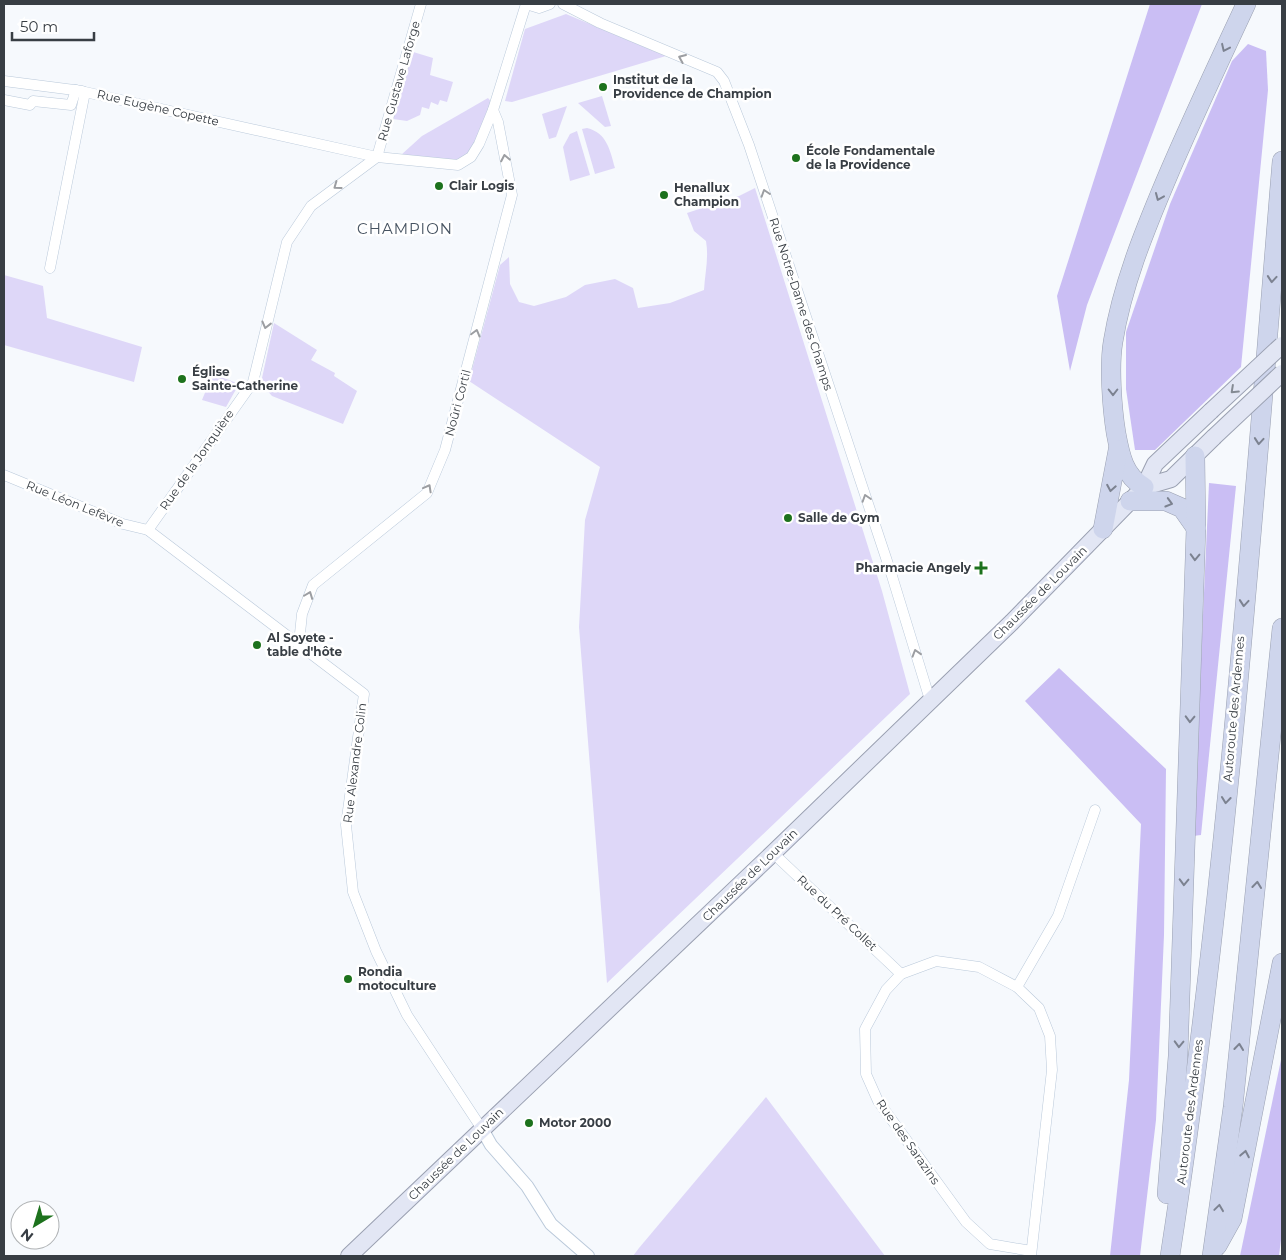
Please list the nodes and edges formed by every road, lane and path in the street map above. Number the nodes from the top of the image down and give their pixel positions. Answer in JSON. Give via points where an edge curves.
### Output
{"nodes":[{"id":1,"x":421,"y":4,"type":"edge"},
{"id":2,"x":526,"y":4,"type":"edge"},
{"id":3,"x":550,"y":4,"type":"edge"},
{"id":4,"x":563,"y":4,"type":"edge"},
{"id":5,"x":1246,"y":4,"type":"edge"},
{"id":6,"x":4,"y":81,"type":"edge"},
{"id":7,"x":81,"y":91,"type":"junction"},
{"id":8,"x":4,"y":100,"type":"edge"},
{"id":9,"x":493,"y":110,"type":"junction"},
{"id":10,"x":377,"y":157,"type":"junction"},
{"id":11,"x":1282,"y":161,"type":"edge"},
{"id":12,"x":50,"y":268,"type":"dead end"},
{"id":13,"x":1282,"y":345,"type":"edge"},
{"id":14,"x":1282,"y":373,"type":"edge"},
{"id":15,"x":1211,"y":411,"type":"junction"},
{"id":16,"x":1118,"y":446,"type":"junction"},
{"id":17,"x":1195,"y":456,"type":"junction"},
{"id":18,"x":4,"y":474,"type":"edge"},
{"id":19,"x":1144,"y":487,"type":"junction"},
{"id":20,"x":1130,"y":501,"type":"junction"},
{"id":21,"x":1196,"y":528,"type":"junction"},
{"id":22,"x":148,"y":530,"type":"junction"},
{"id":23,"x":1102,"y":530,"type":"junction"},
{"id":24,"x":1282,"y":628,"type":"edge"},
{"id":25,"x":299,"y":643,"type":"junction"},
{"id":26,"x":930,"y":700,"type":"junction"},
{"id":27,"x":1095,"y":810,"type":"dead end"},
{"id":28,"x":773,"y":854,"type":"junction"},
{"id":29,"x":1282,"y":963,"type":"edge"},
{"id":30,"x":901,"y":974,"type":"junction"},
{"id":31,"x":1017,"y":987,"type":"junction"},
{"id":32,"x":482,"y":1130,"type":"junction"},
{"id":33,"x":1171,"y":1248,"type":"edge"},
{"id":34,"x":1031,"y":1254,"type":"edge"},
{"id":35,"x":349,"y":1256,"type":"edge"},
{"id":36,"x":588,"y":1256,"type":"edge"},
{"id":37,"x":1212,"y":1256,"type":"edge"}],
"edges":[{"from":1,"to":10,"type":"street","name":"Rue Gustave Laforge"},
{"from":2,"to":3,"type":"street","via":[[539,8]]},
{"from":2,"to":9,"type":"street"},
{"from":26,"to":4,"type":"street","name":"Rue Notre-Dame des Champs","one_way":true,"via":[[752,154],[724,80],[717,72]]},
{"from":5,"to":16,"type":"highway","one_way":true,"via":[[1187,131],[1144,233],[1125,290],[1113,344],[1113,414]]},
{"from":6,"to":7,"type":"street"},
{"from":7,"to":8,"type":"street","via":[[71,105],[40,100],[30,105]]},
{"from":7,"to":10,"type":"street","name":"Rue Eugène Copette"},
{"from":7,"to":12,"type":"street","name":"Rue Eugène Copette"},
{"from":9,"to":10,"type":"street","via":[[471,157],[458,165]]},
{"from":25,"to":9,"type":"street","name":"Noûri Cortil","one_way":true,"via":[[302,614],[313,586],[427,493],[445,450],[512,195]]},
{"from":10,"to":22,"type":"street","name":"Rue de la Jonquière","one_way":true,"via":[[311,206],[287,242],[252,382]]},
{"from":11,"to":33,"type":"highway","name":"Autoroute des Ardennes","one_way":true,"via":[[1226,799],[1193,1098]]},
{"from":13,"to":15,"type":"main road","name":"Chaussée de Louvain","one_way":true,"bridge":true},
{"from":14,"to":17,"type":"main road","name":"Chaussée de Louvain","bridge":true},
{"from":15,"to":17,"type":"main road","via":[[1197,440]]},
{"from":15,"to":19,"type":"main road","name":"Chaussée de Louvain","via":[[1155,464]]},
{"from":16,"to":19,"type":"highway","via":[[1128,474]]},
{"from":16,"to":23,"type":"highway","one_way":true},
{"from":17,"to":19,"type":"main road","name":"Chaussée de Louvain","via":[[1171,479]]},
{"from":17,"to":21,"type":"highway"},
{"from":18,"to":22,"type":"street","name":"Rue Léon Lefèvre","via":[[123,524]]},
{"from":19,"to":20,"type":"main road","name":"Chaussée de Louvain"},
{"from":20,"to":21,"type":"highway","one_way":true,"via":[[1166,501],[1182,508]]},
{"from":20,"to":23,"type":"main road","name":"Chaussée de Louvain"},
{"from":21,"to":33,"type":"highway","one_way":true,"via":[[1178,1056],[1167,1200]]},
{"from":22,"to":25,"type":"street","name":"Rue Alexandre Colin"},
{"from":23,"to":26,"type":"main road","name":"Chaussée de Louvain"},
{"from":37,"to":24,"type":"highway","one_way":true,"via":[[1235,1087]]},
{"from":25,"to":32,"type":"street","name":"Rue Alexandre Colin","via":[[364,694],[346,825],[353,892],[376,951],[407,1015]]},
{"from":26,"to":28,"type":"main road","name":"Chaussée de Louvain"},
{"from":27,"to":31,"type":"street","via":[[1058,916]]},
{"from":28,"to":30,"type":"street","name":"Rue du Pré Collet"},
{"from":28,"to":32,"type":"main road","name":"Chaussée de Louvain"},
{"from":37,"to":29,"type":"highway","one_way":true,"via":[[1232,1219]]},
{"from":30,"to":31,"type":"street","name":"Rue des Sarazins","via":[[936,961],[980,967]]},
{"from":30,"to":34,"type":"street","name":"Rue des Sarazins","via":[[886,990],[865,1029],[866,1074],[878,1101],[966,1222],[990,1244]]},
{"from":31,"to":34,"type":"street","name":"Rue des Sarazins","via":[[1039,1008],[1050,1036],[1052,1070]]},
{"from":32,"to":35,"type":"main road","name":"Chaussée de Louvain"},
{"from":32,"to":36,"type":"street","via":[[527,1186],[551,1224]]}]}
